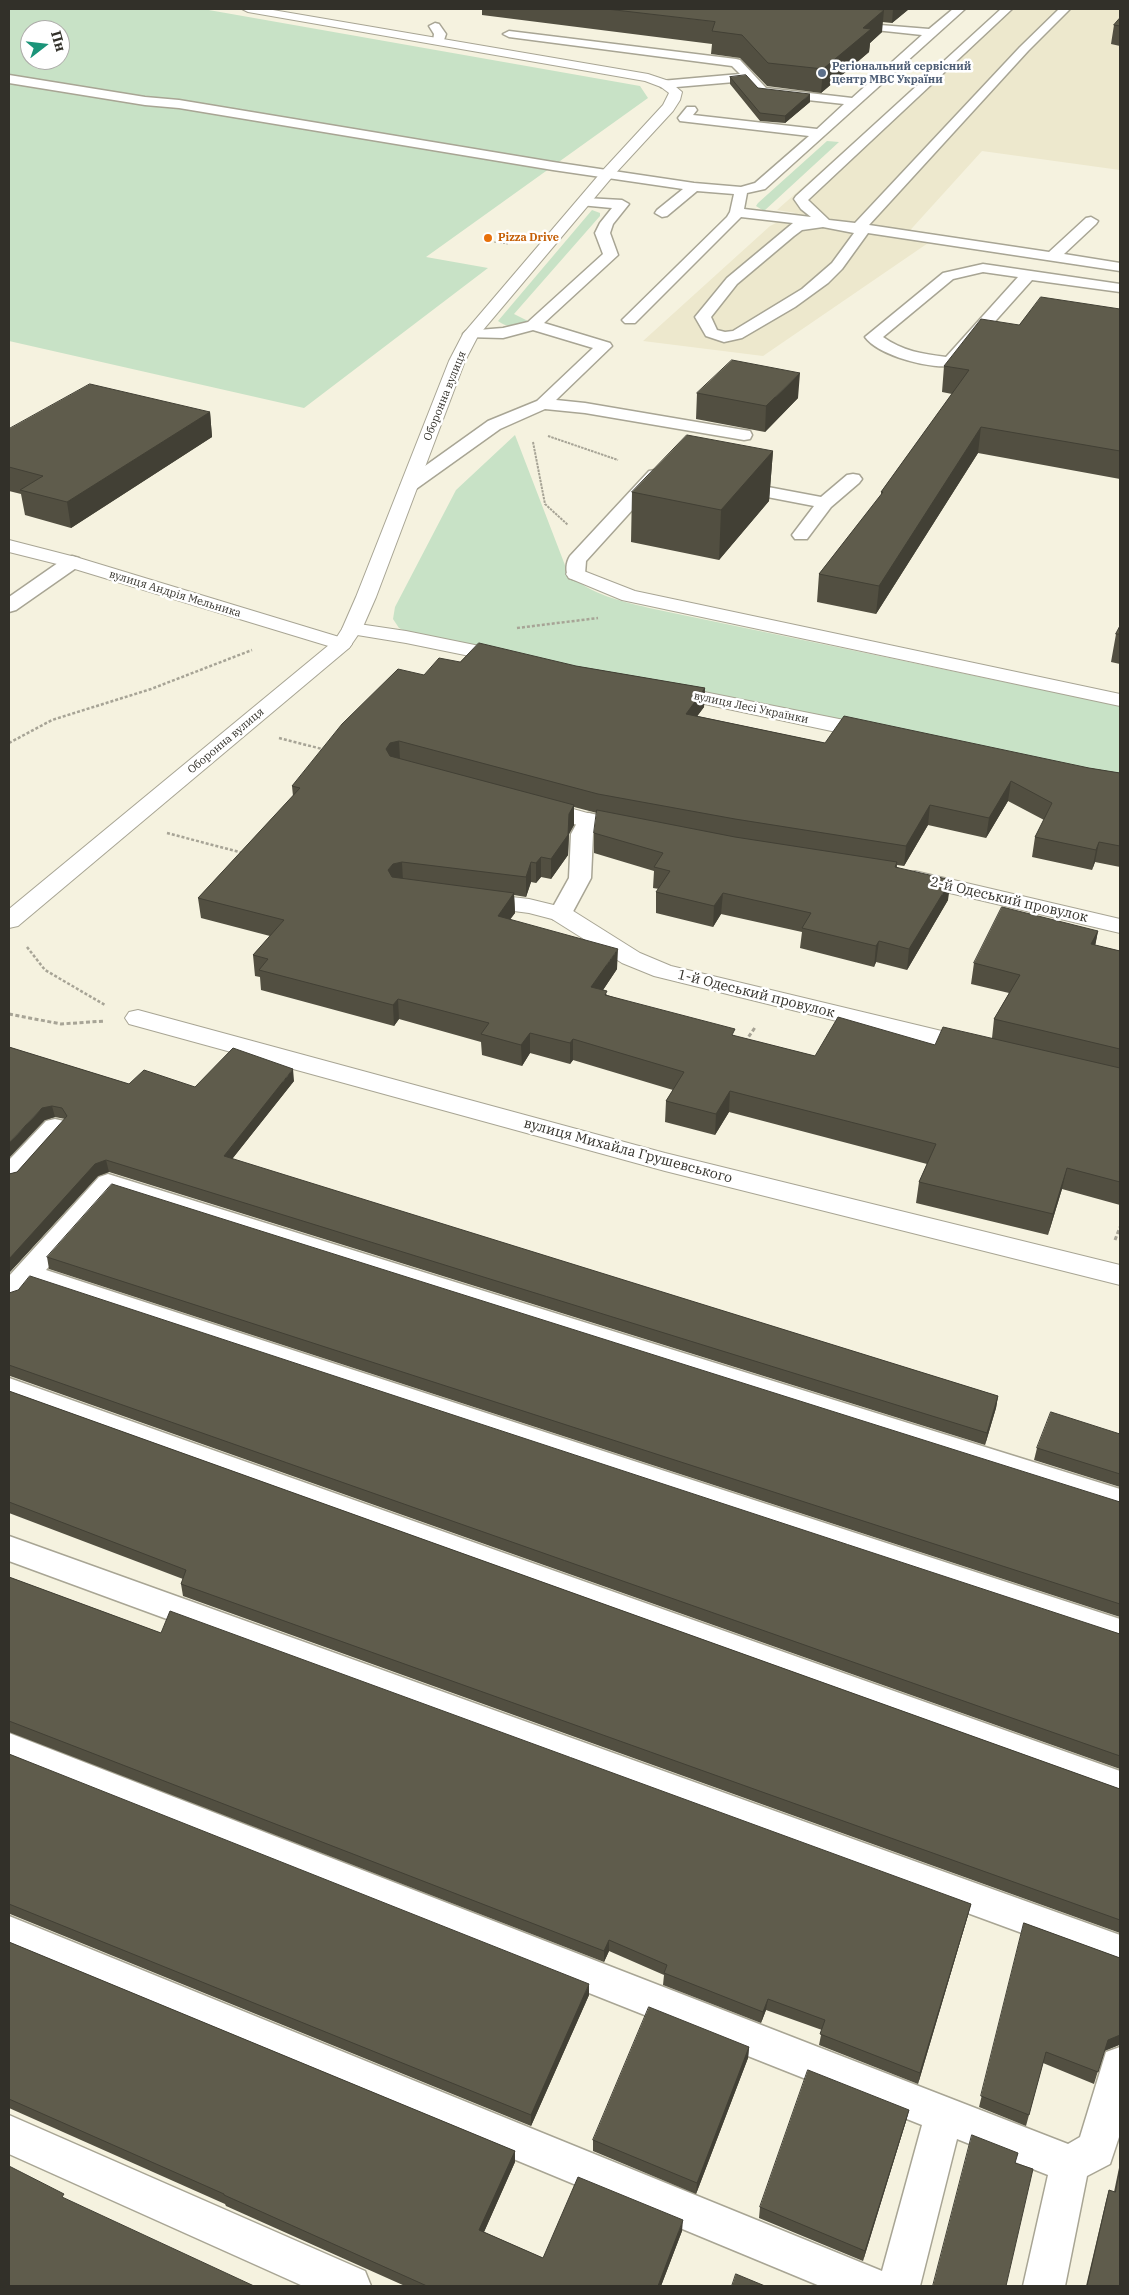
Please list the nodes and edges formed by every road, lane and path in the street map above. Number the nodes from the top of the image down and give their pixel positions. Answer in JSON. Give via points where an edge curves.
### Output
{"nodes":[{"id":1,"x":248,"y":9,"type":"edge"},
{"id":2,"x":959,"y":9,"type":"edge"},
{"id":3,"x":1007,"y":9,"type":"edge"},
{"id":4,"x":1065,"y":9,"type":"edge"},
{"id":5,"x":839,"y":23,"type":"edge"},
{"id":6,"x":435,"y":26,"type":"dead end"},
{"id":7,"x":931,"y":33,"type":"junction"},
{"id":8,"x":509,"y":34,"type":"dead end"},
{"id":9,"x":439,"y":41,"type":"junction"},
{"id":10,"x":973,"y":43,"type":"junction"},
{"id":11,"x":990,"y":45,"type":"dead end"},
{"id":12,"x":1007,"y":47,"type":"dead end"},
{"id":13,"x":1024,"y":49,"type":"junction"},
{"id":14,"x":749,"y":77,"type":"junction"},
{"id":15,"x":9,"y":79,"type":"edge"},
{"id":16,"x":665,"y":84,"type":"junction"},
{"id":17,"x":855,"y":102,"type":"junction"},
{"id":18,"x":690,"y":110,"type":"dead end"},
{"id":19,"x":821,"y":133,"type":"junction"},
{"id":20,"x":608,"y":173,"type":"junction"},
{"id":21,"x":694,"y":187,"type":"junction"},
{"id":22,"x":741,"y":190,"type":"junction"},
{"id":23,"x":585,"y":202,"type":"junction"},
{"id":24,"x":737,"y":212,"type":"junction"},
{"id":25,"x":662,"y":213,"type":"dead end"},
{"id":26,"x":1091,"y":221,"type":"dead end"},
{"id":27,"x":824,"y":223,"type":"junction"},
{"id":28,"x":858,"y":228,"type":"junction"},
{"id":29,"x":1052,"y":257,"type":"junction"},
{"id":30,"x":1120,"y":267,"type":"edge"},
{"id":31,"x":1028,"y":275,"type":"junction"},
{"id":32,"x":1120,"y":288,"type":"edge"},
{"id":33,"x":630,"y":320,"type":"dead end"},
{"id":34,"x":533,"y":325,"type":"junction"},
{"id":35,"x":471,"y":334,"type":"junction"},
{"id":36,"x":542,"y":404,"type":"junction"},
{"id":37,"x":494,"y":425,"type":"junction"},
{"id":38,"x":530,"y":430,"type":"junction"},
{"id":39,"x":744,"y":435,"type":"dead end"},
{"id":40,"x":618,"y":460,"type":"dead end"},
{"id":41,"x":666,"y":468,"type":"edge"},
{"id":42,"x":853,"y":479,"type":"dead end"},
{"id":43,"x":718,"y":482,"type":"edge"},
{"id":44,"x":410,"y":485,"type":"junction"},
{"id":45,"x":825,"y":503,"type":"junction"},
{"id":46,"x":801,"y":535,"type":"dead end"},
{"id":47,"x":590,"y":545,"type":"junction"},
{"id":48,"x":9,"y":546,"type":"edge"},
{"id":49,"x":72,"y":562,"type":"junction"},
{"id":50,"x":576,"y":574,"type":"joint"},
{"id":51,"x":9,"y":606,"type":"edge"},
{"id":52,"x":606,"y":617,"type":"dead end"},
{"id":53,"x":509,"y":630,"type":"dead end"},
{"id":54,"x":300,"y":632,"type":"junction"},
{"id":55,"x":347,"y":636,"type":"junction"},
{"id":56,"x":528,"y":662,"type":"edge"},
{"id":57,"x":653,"y":688,"type":"edge"},
{"id":58,"x":1120,"y":700,"type":"edge"},
{"id":59,"x":270,"y":736,"type":"dead end"},
{"id":60,"x":892,"y":737,"type":"edge"},
{"id":61,"x":9,"y":743,"type":"edge"},
{"id":62,"x":335,"y":753,"type":"edge"},
{"id":63,"x":513,"y":800,"type":"edge"},
{"id":64,"x":589,"y":820,"type":"junction"},
{"id":65,"x":166,"y":833,"type":"dead end"},
{"id":66,"x":656,"y":833,"type":"edge"},
{"id":67,"x":245,"y":854,"type":"edge"},
{"id":68,"x":893,"y":873,"type":"edge"},
{"id":69,"x":451,"y":897,"type":"edge"},
{"id":70,"x":561,"y":914,"type":"junction"},
{"id":71,"x":9,"y":921,"type":"edge"},
{"id":72,"x":1120,"y":926,"type":"edge"},
{"id":73,"x":25,"y":944,"type":"dead end"},
{"id":74,"x":774,"y":999,"type":"junction"},
{"id":75,"x":9,"y":1014,"type":"edge"},
{"id":76,"x":138,"y":1018,"type":"junction"},
{"id":77,"x":742,"y":1048,"type":"edge"},
{"id":78,"x":995,"y":1052,"type":"edge"},
{"id":79,"x":55,"y":1127,"type":"edge"},
{"id":80,"x":9,"y":1176,"type":"edge"},
{"id":81,"x":1120,"y":1275,"type":"edge"},
{"id":82,"x":17,"y":1284,"type":"edge"},
{"id":83,"x":9,"y":1389,"type":"edge"},
{"id":84,"x":1120,"y":1501,"type":"edge"},
{"id":85,"x":9,"y":1548,"type":"edge"},
{"id":86,"x":1120,"y":1632,"type":"edge"},
{"id":87,"x":9,"y":1748,"type":"edge"},
{"id":88,"x":1120,"y":1786,"type":"edge"},
{"id":89,"x":9,"y":1932,"type":"edge"},
{"id":90,"x":1120,"y":1952,"type":"edge"},
{"id":91,"x":1120,"y":2065,"type":"edge"},
{"id":92,"x":944,"y":2114,"type":"junction"},
{"id":93,"x":9,"y":2134,"type":"edge"},
{"id":94,"x":1070,"y":2164,"type":"junction"},
{"id":95,"x":350,"y":2286,"type":"edge"},
{"id":96,"x":869,"y":2286,"type":"edge"},
{"id":97,"x":899,"y":2286,"type":"edge"},
{"id":98,"x":1044,"y":2286,"type":"edge"}],
"edges":[{"from":1,"to":9,"type":"street"},
{"from":2,"to":7,"type":"lane"},
{"from":3,"to":10,"type":"lane"},
{"from":4,"to":13,"type":"lane"},
{"from":5,"to":7,"type":"lane"},
{"from":6,"to":9,"type":"lane","via":[[440,34]]},
{"from":7,"to":17,"type":"lane"},
{"from":8,"to":14,"type":"lane","via":[[736,63]]},
{"from":9,"to":16,"type":"street","via":[[648,78]]},
{"from":10,"to":11,"type":"lane"},
{"from":10,"to":27,"type":"lane","via":[[801,199]]},
{"from":12,"to":13,"type":"lane"},
{"from":13,"to":28,"type":"lane"},
{"from":14,"to":16,"type":"lane"},
{"from":14,"to":17,"type":"lane","via":[[762,91]]},
{"from":15,"to":20,"type":"lane"},
{"from":16,"to":20,"type":"street","name":"Оборонна вулиця","via":[[676,92],[674,100]]},
{"from":17,"to":19,"type":"lane"},
{"from":18,"to":19,"type":"lane","via":[[684,118]]},
{"from":19,"to":22,"type":"lane","via":[[760,186]]},
{"from":20,"to":21,"type":"lane"},
{"from":20,"to":23,"type":"street","name":"Оборонна вулиця"},
{"from":21,"to":22,"type":"lane"},
{"from":21,"to":25,"type":"lane"},
{"from":22,"to":24,"type":"lane"},
{"from":23,"to":34,"type":"lane","via":[[622,204],[602,231],[601,240],[611,255]]},
{"from":23,"to":35,"type":"street","name":"Оборонна вулиця"},
{"from":24,"to":27,"type":"lane"},
{"from":24,"to":33,"type":"lane"},
{"from":26,"to":29,"type":"lane"},
{"from":27,"to":28,"type":"lane"},
{"from":27,"to":28,"type":"lane","via":[[798,226],[732,281],[703,318],[711,333],[724,337],[737,335],[827,278],[850,253],[861,233]]},
{"from":28,"to":29,"type":"lane"},
{"from":29,"to":30,"type":"lane"},
{"from":31,"to":31,"type":"lane","via":[[983,268],[948,276],[873,337],[888,349],[912,358],[950,362]]},
{"from":31,"to":32,"type":"lane"},
{"from":34,"to":35,"type":"lane","via":[[503,333]]},
{"from":34,"to":36,"type":"lane","via":[[604,346]]},
{"from":35,"to":44,"type":"street","name":"Оборонна вулиця","via":[[456,360]]},
{"from":36,"to":37,"type":"lane"},
{"from":36,"to":39,"type":"lane","via":[[585,408]]},
{"from":37,"to":38,"type":"path"},
{"from":37,"to":44,"type":"lane"},
{"from":38,"to":40,"type":"path"},
{"from":38,"to":47,"type":"path","via":[[545,504]]},
{"from":41,"to":47,"type":"lane"},
{"from":42,"to":45,"type":"lane"},
{"from":43,"to":45,"type":"lane"},
{"from":44,"to":55,"type":"street","name":"Оборонна вулиця"},
{"from":45,"to":46,"type":"lane"},
{"from":47,"to":50,"type":"lane","via":[[577,560]]},
{"from":48,"to":49,"type":"street","name":"вулиця Андрія Мельника"},
{"from":49,"to":51,"type":"lane"},
{"from":49,"to":54,"type":"street","name":"вулиця Андрія Мельника"},
{"from":50,"to":58,"type":"street","via":[[629,596]]},
{"from":52,"to":53,"type":"path"},
{"from":54,"to":55,"type":"street","name":"вулиця Андрія Мельника"},
{"from":54,"to":61,"type":"path","via":[[151,689],[52,720]]},
{"from":55,"to":56,"type":"street","via":[[406,637]]},
{"from":55,"to":71,"type":"street","name":"Оборонна вулиця"},
{"from":57,"to":60,"type":"street","name":"вулиця Лесі Українки"},
{"from":59,"to":62,"type":"path"},
{"from":63,"to":64,"type":"street"},
{"from":64,"to":66,"type":"street"},
{"from":64,"to":70,"type":"lane","via":[[582,834],[580,878]]},
{"from":65,"to":67,"type":"path"},
{"from":68,"to":72,"type":"street","name":"2-й Одеський провулок"},
{"from":69,"to":70,"type":"street","name":"1-й Одеський провулок","via":[[529,906]]},
{"from":70,"to":74,"type":"street","name":"1-й Одеський провулок","via":[[646,965]]},
{"from":73,"to":76,"type":"path","via":[[45,970],[104,1004]]},
{"from":74,"to":77,"type":"path"},
{"from":74,"to":78,"type":"street","name":"1-й Одеський провулок"},
{"from":75,"to":76,"type":"path","via":[[61,1024]]},
{"from":76,"to":81,"type":"street","name":"вулиця Михайла Грушевського","via":[[665,1162]]},
{"from":79,"to":80,"type":"lane"},
{"from":82,"to":84,"type":"lane","via":[[108,1183]]},
{"from":82,"to":86,"type":"lane"},
{"from":83,"to":88,"type":"lane"},
{"from":85,"to":90,"type":"lane"},
{"from":87,"to":92,"type":"lane"},
{"from":89,"to":96,"type":"lane"},
{"from":91,"to":94,"type":"lane","via":[[1096,2150]]},
{"from":92,"to":94,"type":"lane"},
{"from":92,"to":97,"type":"lane"},
{"from":93,"to":95,"type":"lane"},
{"from":94,"to":98,"type":"lane"}]}
